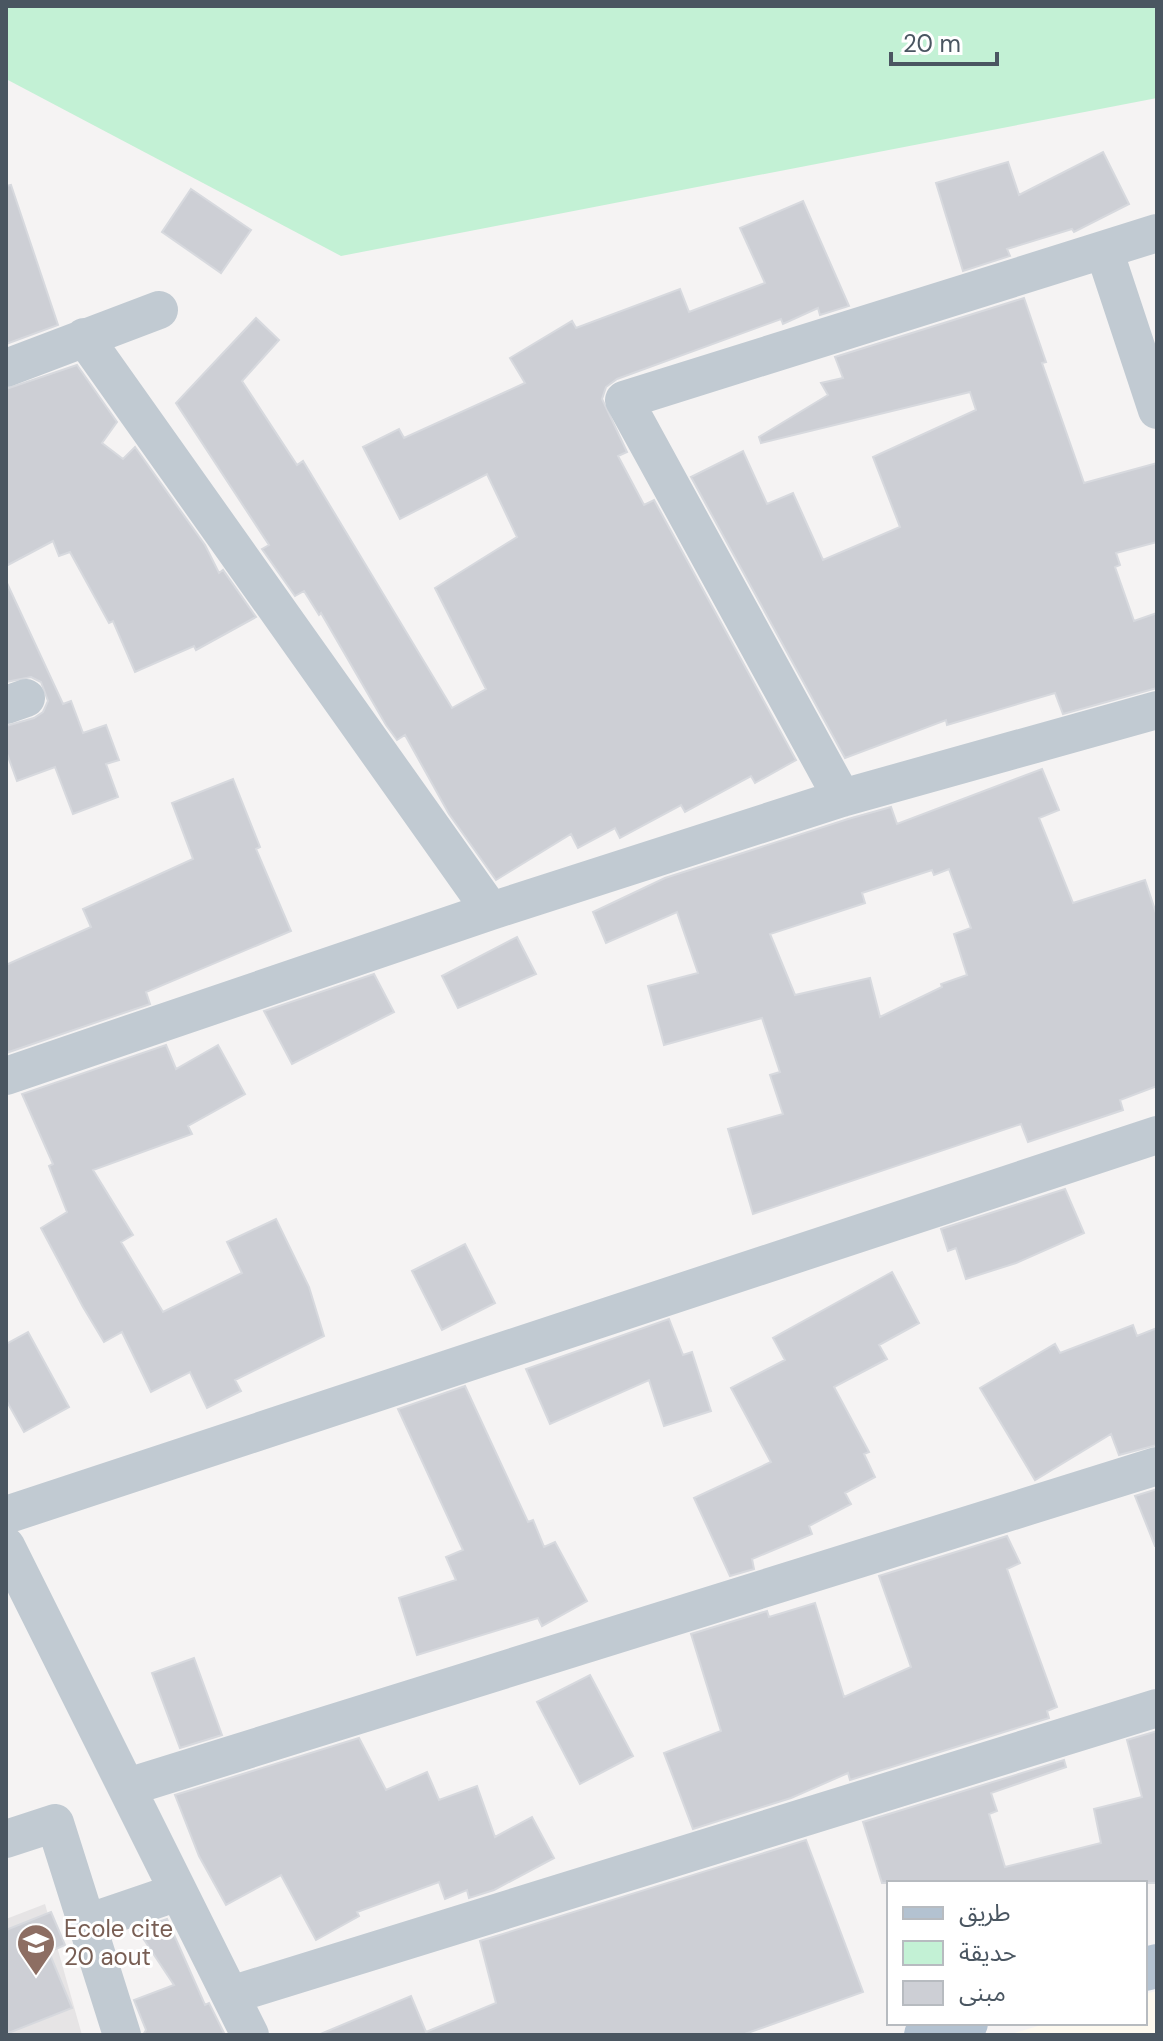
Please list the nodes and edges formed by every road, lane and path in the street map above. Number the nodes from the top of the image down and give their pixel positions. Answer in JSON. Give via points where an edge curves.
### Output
{"nodes":[{"id":1,"x":1157,"y":233,"type":"edge"},
{"id":2,"x":1104,"y":250,"type":"junction"},
{"id":3,"x":159,"y":310,"type":"dead end"},
{"id":4,"x":84,"y":337,"type":"junction"},
{"id":5,"x":6,"y":368,"type":"edge"},
{"id":6,"x":1157,"y":410,"type":"edge"},
{"id":7,"x":1157,"y":710,"type":"edge"},
{"id":8,"x":842,"y":798,"type":"junction"},
{"id":9,"x":491,"y":911,"type":"junction"},
{"id":10,"x":6,"y":1076,"type":"edge"},
{"id":11,"x":1157,"y":1135,"type":"edge"},
{"id":12,"x":1157,"y":1466,"type":"edge"},
{"id":13,"x":6,"y":1515,"type":"edge"},
{"id":14,"x":6,"y":1546,"type":"edge"},
{"id":15,"x":1157,"y":1708,"type":"edge"},
{"id":16,"x":128,"y":1787,"type":"junction"},
{"id":17,"x":6,"y":1839,"type":"edge"},
{"id":18,"x":178,"y":1892,"type":"junction"},
{"id":19,"x":87,"y":1923,"type":"junction"},
{"id":20,"x":231,"y":1995,"type":"junction"},
{"id":21,"x":959,"y":2025,"type":"edge"},
{"id":22,"x":122,"y":2035,"type":"edge"},
{"id":23,"x":250,"y":2035,"type":"edge"},
{"id":24,"x":926,"y":2035,"type":"edge"}],
"edges":[{"from":1,"to":2,"type":"street"},
{"from":2,"to":6,"type":"street"},
{"from":2,"to":8,"type":"street","via":[[624,400]]},
{"from":3,"to":4,"type":"street"},
{"from":4,"to":5,"type":"street"},
{"from":4,"to":9,"type":"street"},
{"from":7,"to":8,"type":"street"},
{"from":8,"to":9,"type":"street"},
{"from":9,"to":10,"type":"street"},
{"from":11,"to":13,"type":"street"},
{"from":12,"to":16,"type":"street"},
{"from":14,"to":16,"type":"street"},
{"from":15,"to":20,"type":"street"},
{"from":16,"to":18,"type":"street"},
{"from":17,"to":19,"type":"street","via":[[55,1823]]},
{"from":18,"to":19,"type":"street"},
{"from":18,"to":20,"type":"street"},
{"from":19,"to":22,"type":"street"},
{"from":20,"to":23,"type":"street"},
{"from":21,"to":24,"type":"main road"}]}
